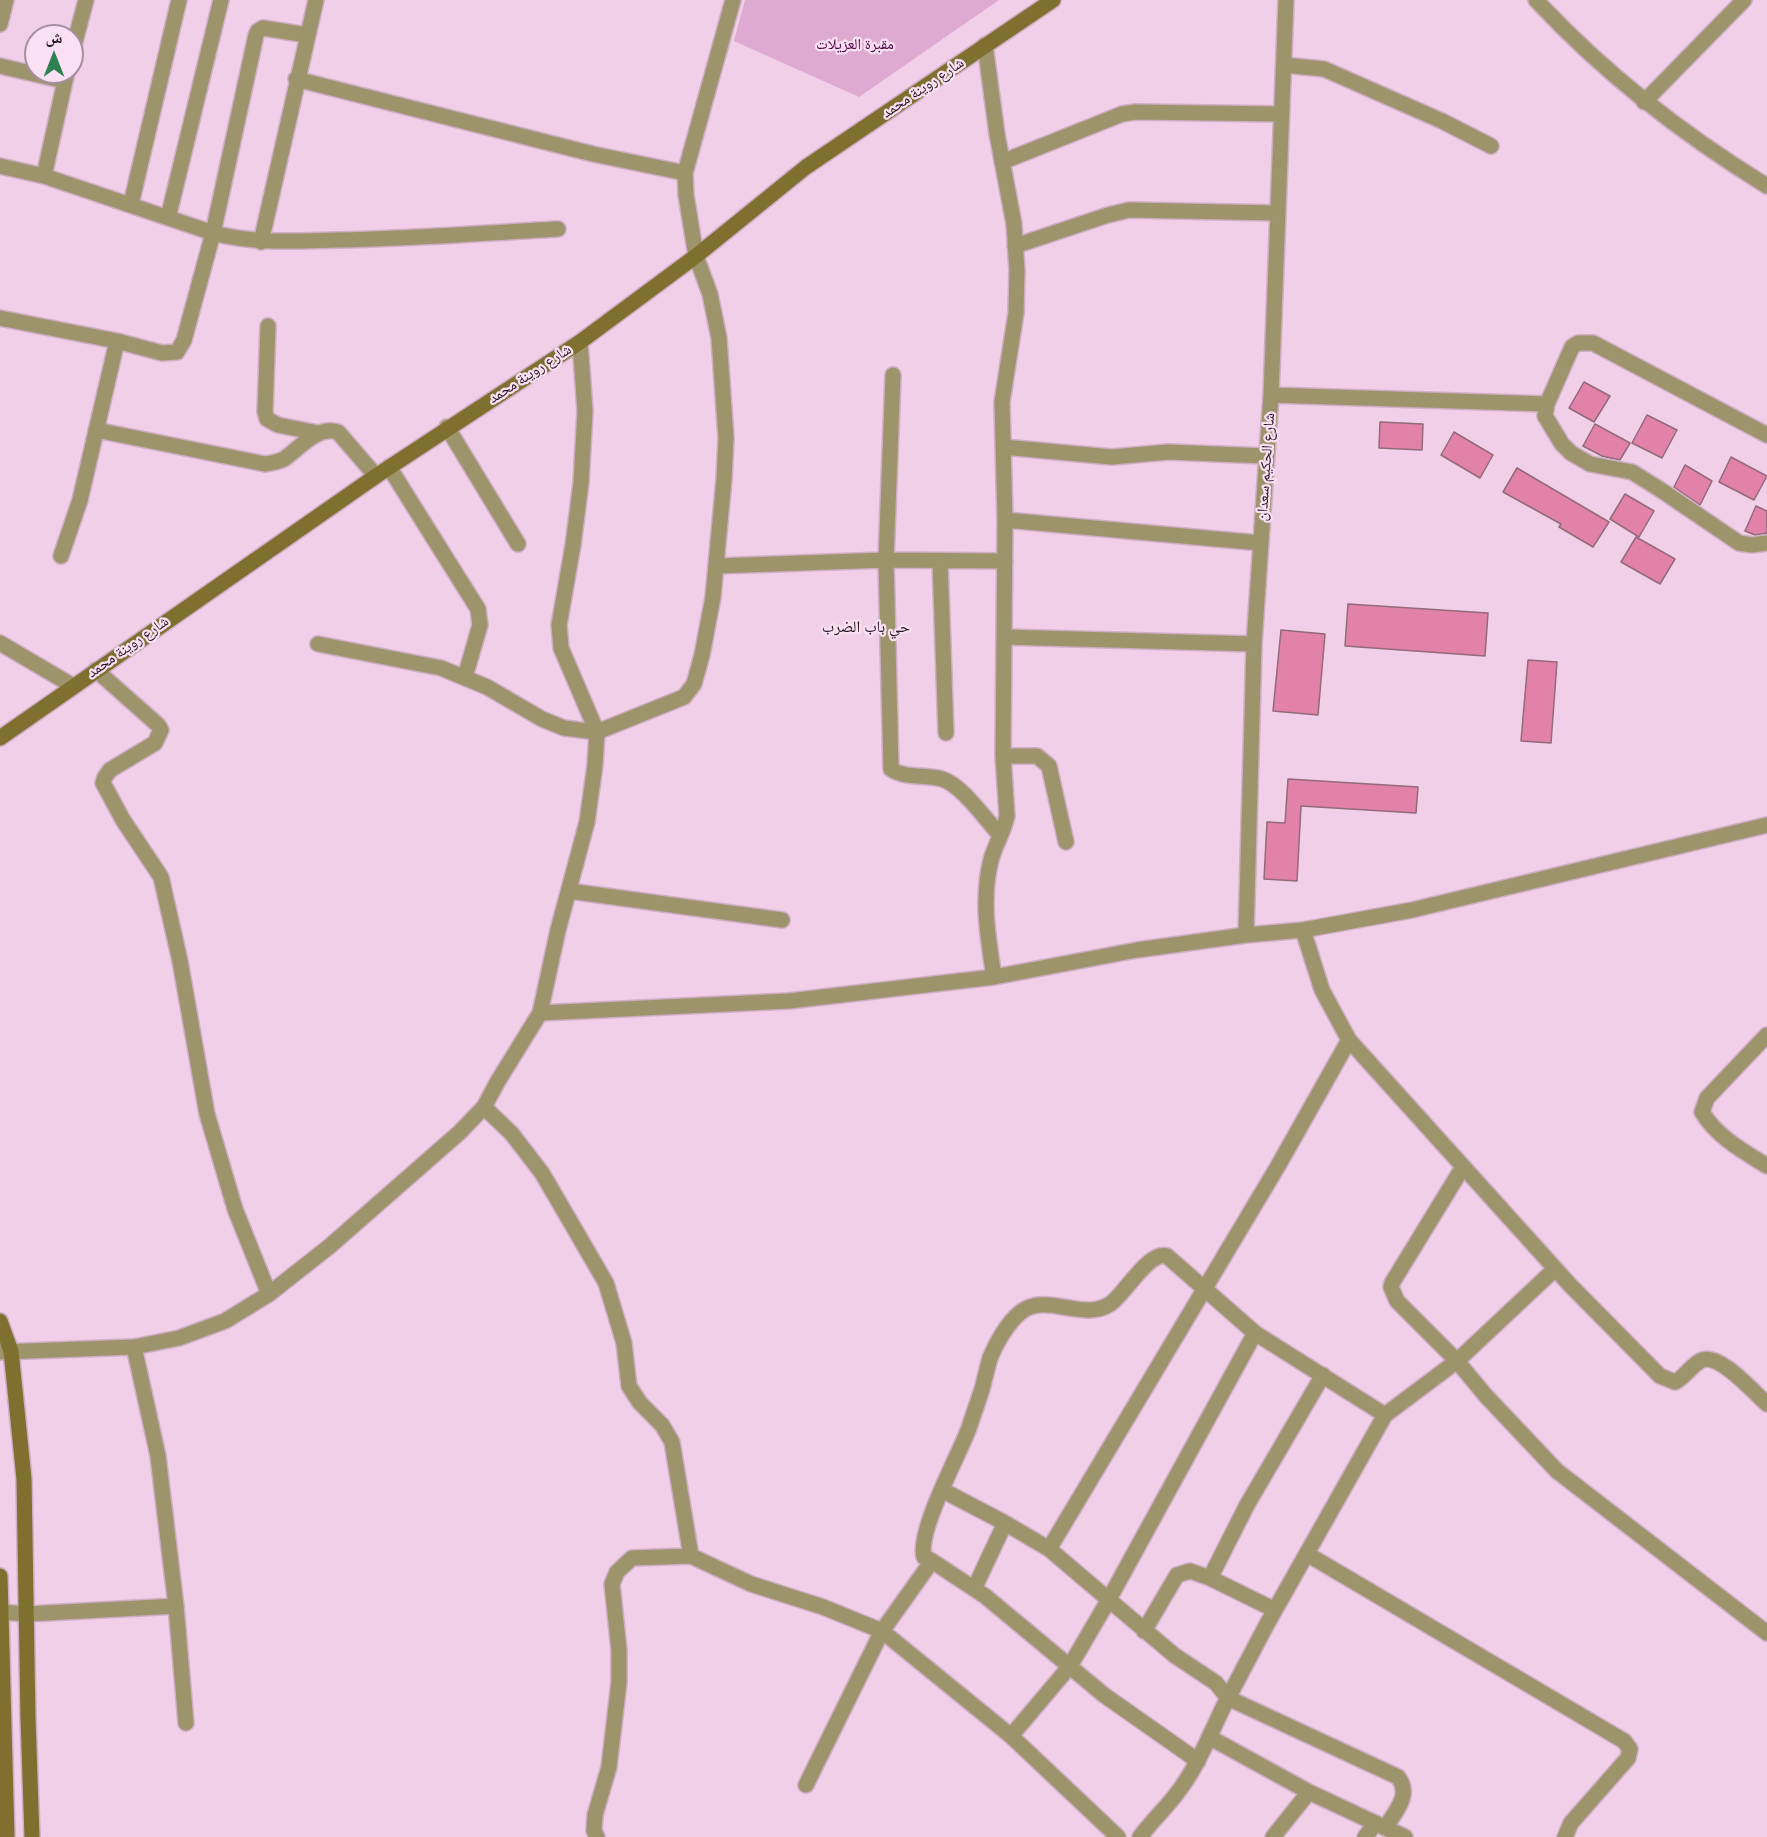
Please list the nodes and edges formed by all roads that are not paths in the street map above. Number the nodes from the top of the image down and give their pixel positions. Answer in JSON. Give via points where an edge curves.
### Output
{"nodes":[{"id":1,"x":6,"y":0,"type":"edge"},
{"id":2,"x":86,"y":0,"type":"edge"},
{"id":3,"x":179,"y":0,"type":"edge"},
{"id":4,"x":221,"y":0,"type":"edge"},
{"id":5,"x":316,"y":0,"type":"edge"},
{"id":6,"x":733,"y":0,"type":"edge"},
{"id":7,"x":1053,"y":0,"type":"edge"},
{"id":8,"x":1286,"y":0,"type":"edge"},
{"id":9,"x":1536,"y":0,"type":"edge"},
{"id":10,"x":1744,"y":0,"type":"edge"},
{"id":11,"x":0,"y":24,"type":"edge"},
{"id":12,"x":80,"y":24,"type":"edge"},
{"id":13,"x":307,"y":35,"type":"junction"},
{"id":14,"x":985,"y":45,"type":"junction"},
{"id":15,"x":1284,"y":65,"type":"junction"},
{"id":16,"x":0,"y":66,"type":"edge"},
{"id":17,"x":24,"y":70,"type":"edge"},
{"id":18,"x":296,"y":79,"type":"junction"},
{"id":19,"x":64,"y":84,"type":"edge"},
{"id":20,"x":1644,"y":102,"type":"junction"},
{"id":21,"x":1281,"y":114,"type":"junction"},
{"id":22,"x":1491,"y":146,"type":"dead end"},
{"id":23,"x":1002,"y":162,"type":"junction"},
{"id":24,"x":0,"y":166,"type":"edge"},
{"id":25,"x":685,"y":173,"type":"junction"},
{"id":26,"x":44,"y":176,"type":"junction"},
{"id":27,"x":1767,"y":186,"type":"edge"},
{"id":28,"x":131,"y":204,"type":"junction"},
{"id":29,"x":1277,"y":213,"type":"junction"},
{"id":30,"x":168,"y":218,"type":"junction"},
{"id":31,"x":558,"y":229,"type":"dead end"},
{"id":32,"x":213,"y":233,"type":"junction"},
{"id":33,"x":261,"y":242,"type":"junction"},
{"id":34,"x":1015,"y":246,"type":"junction"},
{"id":35,"x":696,"y":256,"type":"junction"},
{"id":36,"x":0,"y":318,"type":"edge"},
{"id":37,"x":268,"y":326,"type":"dead end"},
{"id":38,"x":117,"y":341,"type":"junction"},
{"id":39,"x":580,"y":342,"type":"junction"},
{"id":40,"x":893,"y":375,"type":"dead end"},
{"id":41,"x":1271,"y":395,"type":"junction"},
{"id":42,"x":1547,"y":404,"type":"junction"},
{"id":43,"x":447,"y":427,"type":"junction"},
{"id":44,"x":96,"y":430,"type":"junction"},
{"id":45,"x":318,"y":433,"type":"junction"},
{"id":46,"x":1767,"y":435,"type":"edge"},
{"id":47,"x":1003,"y":447,"type":"junction"},
{"id":48,"x":1266,"y":456,"type":"junction"},
{"id":49,"x":389,"y":467,"type":"junction"},
{"id":50,"x":376,"y":476,"type":"junction"},
{"id":51,"x":1005,"y":520,"type":"junction"},
{"id":52,"x":1261,"y":543,"type":"junction"},
{"id":53,"x":1767,"y":543,"type":"edge"},
{"id":54,"x":518,"y":544,"type":"dead end"},
{"id":55,"x":61,"y":556,"type":"dead end"},
{"id":56,"x":886,"y":560,"type":"junction"},
{"id":57,"x":940,"y":561,"type":"junction"},
{"id":58,"x":1005,"y":561,"type":"junction"},
{"id":59,"x":717,"y":566,"type":"junction"},
{"id":60,"x":1004,"y":637,"type":"junction"},
{"id":61,"x":0,"y":643,"type":"edge"},
{"id":62,"x":318,"y":644,"type":"dead end"},
{"id":63,"x":1254,"y":644,"type":"junction"},
{"id":64,"x":96,"y":670,"type":"junction"},
{"id":65,"x":465,"y":677,"type":"junction"},
{"id":66,"x":73,"y":686,"type":"junction"},
{"id":67,"x":597,"y":732,"type":"junction"},
{"id":68,"x":946,"y":733,"type":"dead end"},
{"id":69,"x":0,"y":738,"type":"edge"},
{"id":70,"x":1003,"y":756,"type":"junction"},
{"id":71,"x":1767,"y":825,"type":"edge"},
{"id":72,"x":1000,"y":835,"type":"junction"},
{"id":73,"x":1066,"y":842,"type":"dead end"},
{"id":74,"x":569,"y":891,"type":"junction"},
{"id":75,"x":782,"y":920,"type":"dead end"},
{"id":76,"x":1303,"y":930,"type":"junction"},
{"id":77,"x":1246,"y":935,"type":"junction"},
{"id":78,"x":994,"y":977,"type":"junction"},
{"id":79,"x":540,"y":1013,"type":"junction"},
{"id":80,"x":1767,"y":1035,"type":"edge"},
{"id":81,"x":1349,"y":1040,"type":"junction"},
{"id":82,"x":484,"y":1107,"type":"junction"},
{"id":83,"x":1767,"y":1166,"type":"edge"},
{"id":84,"x":1463,"y":1167,"type":"junction"},
{"id":85,"x":1555,"y":1269,"type":"junction"},
{"id":86,"x":1205,"y":1289,"type":"junction"},
{"id":87,"x":268,"y":1294,"type":"junction"},
{"id":88,"x":0,"y":1321,"type":"edge"},
{"id":89,"x":1255,"y":1333,"type":"junction"},
{"id":90,"x":134,"y":1347,"type":"junction"},
{"id":91,"x":5,"y":1352,"type":"edge"},
{"id":92,"x":1458,"y":1361,"type":"junction"},
{"id":93,"x":1323,"y":1376,"type":"junction"},
{"id":94,"x":1767,"y":1404,"type":"edge"},
{"id":95,"x":1385,"y":1415,"type":"junction"},
{"id":96,"x":942,"y":1490,"type":"junction"},
{"id":97,"x":1005,"y":1522,"type":"junction"},
{"id":98,"x":1049,"y":1549,"type":"junction"},
{"id":99,"x":1307,"y":1554,"type":"junction"},
{"id":100,"x":691,"y":1556,"type":"junction"},
{"id":101,"x":932,"y":1561,"type":"junction"},
{"id":102,"x":0,"y":1576,"type":"edge"},
{"id":103,"x":1210,"y":1578,"type":"junction"},
{"id":104,"x":974,"y":1589,"type":"junction"},
{"id":105,"x":1108,"y":1601,"type":"junction"},
{"id":106,"x":176,"y":1606,"type":"junction"},
{"id":107,"x":1275,"y":1610,"type":"junction"},
{"id":108,"x":1,"y":1612,"type":"edge"},
{"id":109,"x":27,"y":1614,"type":"junction"},
{"id":110,"x":882,"y":1631,"type":"junction"},
{"id":111,"x":1144,"y":1631,"type":"junction"},
{"id":112,"x":1767,"y":1633,"type":"edge"},
{"id":113,"x":1070,"y":1666,"type":"junction"},
{"id":114,"x":1228,"y":1698,"type":"junction"},
{"id":115,"x":186,"y":1723,"type":"dead end"},
{"id":116,"x":1011,"y":1736,"type":"junction"},
{"id":117,"x":1209,"y":1737,"type":"junction"},
{"id":118,"x":1198,"y":1761,"type":"junction"},
{"id":119,"x":806,"y":1785,"type":"dead end"},
{"id":120,"x":1309,"y":1792,"type":"junction"},
{"id":121,"x":1381,"y":1826,"type":"junction"},
{"id":122,"x":7,"y":1837,"type":"edge"},
{"id":123,"x":32,"y":1837,"type":"edge"},
{"id":124,"x":597,"y":1837,"type":"edge"},
{"id":125,"x":1118,"y":1837,"type":"edge"},
{"id":126,"x":1140,"y":1837,"type":"edge"},
{"id":127,"x":1273,"y":1837,"type":"edge"},
{"id":128,"x":1365,"y":1837,"type":"edge"},
{"id":129,"x":1405,"y":1837,"type":"edge"},
{"id":130,"x":1565,"y":1837,"type":"edge"}],
"edges":[{"from":1,"to":11,"type":"street"},
{"from":2,"to":12,"type":"street"},
{"from":3,"to":28,"type":"street"},
{"from":4,"to":30,"type":"street"},
{"from":5,"to":13,"type":"street"},
{"from":6,"to":25,"type":"street"},
{"from":7,"to":14,"type":"main road","name":"شارع روينة محمد"},
{"from":8,"to":15,"type":"street","name":"شارع الحكيم سعدان"},
{"from":9,"to":20,"type":"street"},
{"from":10,"to":20,"type":"street"},
{"from":13,"to":18,"type":"street"},
{"from":13,"to":32,"type":"street","via":[[263,28],[258,31]]},
{"from":14,"to":23,"type":"street"},
{"from":14,"to":35,"type":"main road","name":"شارع روينة محمد","via":[[806,167]]},
{"from":15,"to":21,"type":"street","name":"شارع الحكيم سعدان"},
{"from":15,"to":22,"type":"street","via":[[1324,69]]},
{"from":16,"to":17,"type":"street"},
{"from":18,"to":25,"type":"street","via":[[593,154]]},
{"from":18,"to":33,"type":"street"},
{"from":19,"to":26,"type":"street"},
{"from":20,"to":27,"type":"street"},
{"from":21,"to":23,"type":"street","via":[[1122,114]]},
{"from":21,"to":29,"type":"street","name":"شارع الحكيم سعدان"},
{"from":23,"to":34,"type":"street"},
{"from":24,"to":26,"type":"street"},
{"from":25,"to":35,"type":"street"},
{"from":26,"to":28,"type":"street"},
{"from":28,"to":30,"type":"street"},
{"from":29,"to":34,"type":"street","via":[[1129,210]]},
{"from":29,"to":41,"type":"street","name":"شارع الحكيم سعدان"},
{"from":30,"to":32,"type":"street"},
{"from":31,"to":33,"type":"street"},
{"from":32,"to":33,"type":"street"},
{"from":32,"to":38,"type":"street","via":[[184,340],[177,352],[162,353]]},
{"from":34,"to":47,"type":"street","via":[[1016,313],[1002,402]]},
{"from":35,"to":39,"type":"main road","name":"شارع روينة محمد"},
{"from":35,"to":59,"type":"street","via":[[710,294],[723,378],[725,448]]},
{"from":36,"to":38,"type":"street"},
{"from":37,"to":45,"type":"street","via":[[267,419]]},
{"from":38,"to":44,"type":"street"},
{"from":39,"to":43,"type":"main road","name":"شارع روينة محمد"},
{"from":39,"to":67,"type":"street","via":[[585,411],[582,473],[559,625],[561,648]]},
{"from":40,"to":56,"type":"street"},
{"from":41,"to":42,"type":"street"},
{"from":41,"to":48,"type":"street","name":"شارع الحكيم سعدان"},
{"from":42,"to":46,"type":"street","via":[[1572,347],[1593,343]]},
{"from":42,"to":53,"type":"street","via":[[1545,416],[1571,453],[1590,464],[1632,472],[1739,543]]},
{"from":43,"to":49,"type":"main road","name":"شارع روينة محمد"},
{"from":43,"to":54,"type":"street"},
{"from":44,"to":45,"type":"street","via":[[265,464],[283,459]]},
{"from":44,"to":55,"type":"street","via":[[80,500]]},
{"from":45,"to":50,"type":"street","via":[[338,432]]},
{"from":47,"to":48,"type":"street","via":[[1112,457],[1168,452]]},
{"from":47,"to":51,"type":"street"},
{"from":48,"to":52,"type":"street","name":"شارع الحكيم سعدان"},
{"from":49,"to":50,"type":"main road","name":"شارع روينة محمد"},
{"from":49,"to":65,"type":"street","via":[[478,609],[480,625]]},
{"from":50,"to":64,"type":"main road","name":"شارع روينة محمد"},
{"from":51,"to":52,"type":"street"},
{"from":51,"to":58,"type":"street"},
{"from":52,"to":63,"type":"street","name":"شارع الحكيم سعدان"},
{"from":56,"to":57,"type":"street"},
{"from":56,"to":59,"type":"street"},
{"from":56,"to":72,"type":"street","via":[[891,769],[903,775],[949,782]]},
{"from":57,"to":58,"type":"street"},
{"from":57,"to":68,"type":"street"},
{"from":58,"to":60,"type":"street"},
{"from":59,"to":67,"type":"street","via":[[702,655],[694,684],[684,698]]},
{"from":60,"to":63,"type":"street"},
{"from":60,"to":70,"type":"street"},
{"from":61,"to":66,"type":"street"},
{"from":62,"to":65,"type":"street","via":[[417,662]]},
{"from":63,"to":77,"type":"street","name":"شارع الحكيم سعدان"},
{"from":64,"to":66,"type":"main road","name":"شارع روينة محمد"},
{"from":64,"to":87,"type":"street","via":[[161,730],[155,743],[110,770],[103,783],[161,877],[207,1114],[235,1209]]},
{"from":65,"to":67,"type":"street","via":[[542,719],[564,728]]},
{"from":66,"to":69,"type":"main road","name":"شارع روينة محمد"},
{"from":67,"to":74,"type":"street","via":[[587,822]]},
{"from":70,"to":72,"type":"street","via":[[1007,816]]},
{"from":70,"to":73,"type":"street","via":[[1037,756],[1049,765]]},
{"from":71,"to":76,"type":"street","via":[[1412,910]]},
{"from":72,"to":78,"type":"street","via":[[986,890],[985,915]]},
{"from":74,"to":75,"type":"street"},
{"from":74,"to":79,"type":"street"},
{"from":76,"to":77,"type":"street"},
{"from":76,"to":81,"type":"street","via":[[1322,990]]},
{"from":77,"to":78,"type":"street","via":[[1137,950]]},
{"from":78,"to":79,"type":"street","via":[[789,1001]]},
{"from":79,"to":82,"type":"street"},
{"from":80,"to":83,"type":"street","via":[[1707,1098],[1702,1112],[1710,1125]]},
{"from":81,"to":84,"type":"street"},
{"from":81,"to":86,"type":"street"},
{"from":82,"to":87,"type":"street","via":[[330,1246]]},
{"from":82,"to":100,"type":"street","via":[[512,1134],[542,1173],[606,1283],[624,1343],[629,1386],[672,1442]]},
{"from":84,"to":85,"type":"street"},
{"from":84,"to":92,"type":"street","via":[[1391,1287],[1397,1301]]},
{"from":85,"to":92,"type":"street"},
{"from":85,"to":94,"type":"street","via":[[1660,1376],[1675,1382],[1700,1361],[1710,1358],[1720,1362]]},
{"from":86,"to":89,"type":"street"},
{"from":86,"to":96,"type":"street","via":[[1167,1256],[1159,1255],[1108,1306],[1094,1310],[1041,1306],[1021,1312],[990,1358],[968,1430]]},
{"from":86,"to":98,"type":"street"},
{"from":87,"to":90,"type":"street","via":[[225,1321],[179,1338]]},
{"from":88,"to":91,"type":"main road"},
{"from":89,"to":93,"type":"street"},
{"from":89,"to":105,"type":"street"},
{"from":90,"to":91,"type":"street"},
{"from":90,"to":106,"type":"street","via":[[158,1456]]},
{"from":91,"to":109,"type":"main road","via":[[24,1479]]},
{"from":92,"to":95,"type":"street"},
{"from":92,"to":112,"type":"street","via":[[1557,1471]]},
{"from":93,"to":95,"type":"street"},
{"from":93,"to":103,"type":"street","via":[[1247,1505]]},
{"from":95,"to":99,"type":"street"},
{"from":96,"to":97,"type":"street"},
{"from":96,"to":101,"type":"street","via":[[923,1552]]},
{"from":97,"to":98,"type":"street"},
{"from":97,"to":104,"type":"street"},
{"from":98,"to":105,"type":"street"},
{"from":99,"to":107,"type":"street"},
{"from":99,"to":130,"type":"street","via":[[1624,1741],[1630,1749],[1628,1758],[1571,1823]]},
{"from":100,"to":110,"type":"street","via":[[751,1584]]},
{"from":100,"to":124,"type":"street","via":[[632,1558],[617,1572],[612,1584],[619,1682],[609,1767],[595,1815]]},
{"from":101,"to":104,"type":"street"},
{"from":101,"to":110,"type":"street"},
{"from":102,"to":108,"type":"main road"},
{"from":103,"to":107,"type":"street"},
{"from":103,"to":111,"type":"street","via":[[1190,1571],[1177,1575]]},
{"from":104,"to":113,"type":"street"},
{"from":105,"to":111,"type":"street"},
{"from":105,"to":113,"type":"street"},
{"from":106,"to":109,"type":"street"},
{"from":106,"to":115,"type":"street"},
{"from":107,"to":114,"type":"street"},
{"from":108,"to":109,"type":"street"},
{"from":108,"to":122,"type":"main road"},
{"from":109,"to":123,"type":"main road"},
{"from":110,"to":116,"type":"street"},
{"from":110,"to":119,"type":"street"},
{"from":111,"to":114,"type":"street","via":[[1216,1683]]},
{"from":113,"to":116,"type":"street"},
{"from":113,"to":118,"type":"street","via":[[1104,1695]]},
{"from":114,"to":117,"type":"street"},
{"from":114,"to":121,"type":"street","via":[[1398,1778],[1404,1787],[1401,1802]]},
{"from":116,"to":125,"type":"street"},
{"from":117,"to":118,"type":"street"},
{"from":117,"to":120,"type":"street"},
{"from":118,"to":126,"type":"street","via":[[1170,1804]]},
{"from":120,"to":121,"type":"street"},
{"from":120,"to":127,"type":"street"},
{"from":121,"to":128,"type":"street"},
{"from":121,"to":129,"type":"street"}]}
